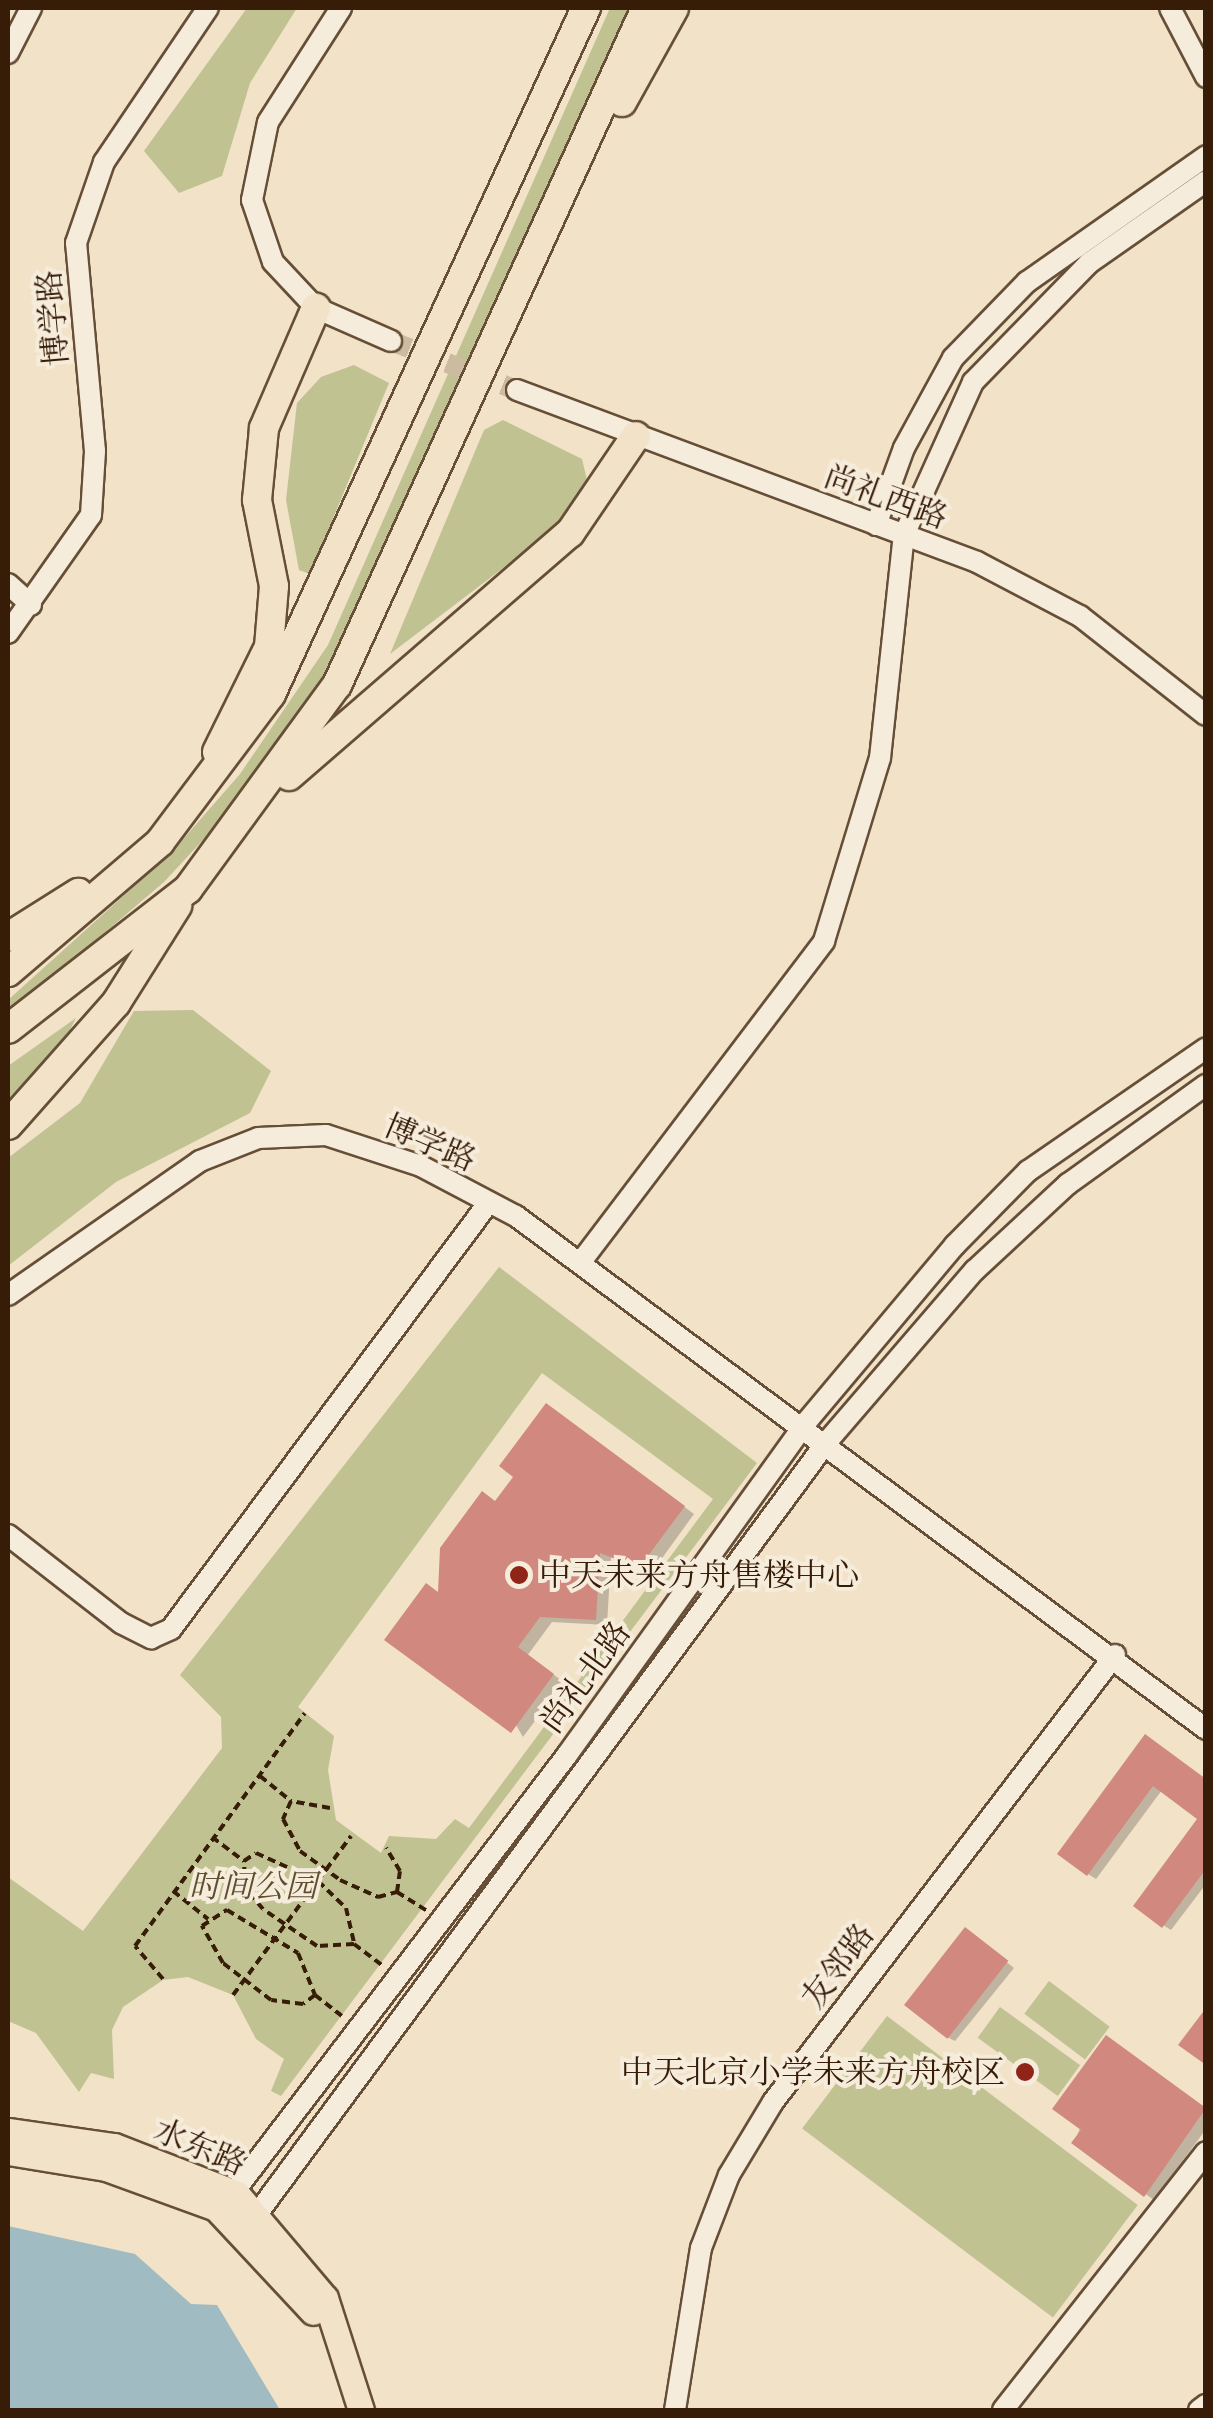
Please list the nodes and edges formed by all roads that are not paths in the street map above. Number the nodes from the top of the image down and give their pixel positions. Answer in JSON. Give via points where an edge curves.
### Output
{"nodes":[{"id":1,"x":31,"y":8,"type":"edge"},
{"id":2,"x":208,"y":8,"type":"edge"},
{"id":3,"x":342,"y":8,"type":"edge"},
{"id":4,"x":586,"y":8,"type":"edge"},
{"id":5,"x":646,"y":8,"type":"edge"},
{"id":6,"x":674,"y":8,"type":"edge"},
{"id":7,"x":1170,"y":8,"type":"edge"},
{"id":8,"x":8,"y":53,"type":"edge"},
{"id":9,"x":1206,"y":77,"type":"edge"},
{"id":10,"x":1206,"y":156,"type":"edge"},
{"id":11,"x":1206,"y":180,"type":"edge"},
{"id":12,"x":534,"y":261,"type":"junction"},
{"id":13,"x":316,"y":308,"type":"junction"},
{"id":14,"x":391,"y":341,"type":"tunnel mouth"},
{"id":15,"x":517,"y":390,"type":"tunnel mouth"},
{"id":16,"x":636,"y":436,"type":"junction"},
{"id":17,"x":876,"y":526,"type":"junction"},
{"id":18,"x":904,"y":535,"type":"junction"},
{"id":19,"x":8,"y":584,"type":"edge"},
{"id":20,"x":31,"y":605,"type":"junction"},
{"id":21,"x":8,"y":633,"type":"edge"},
{"id":22,"x":1206,"y":715,"type":"edge"},
{"id":23,"x":192,"y":804,"type":"junction"},
{"id":24,"x":258,"y":804,"type":"junction"},
{"id":25,"x":160,"y":842,"type":"junction"},
{"id":26,"x":188,"y":889,"type":"junction"},
{"id":27,"x":8,"y":937,"type":"edge"},
{"id":28,"x":8,"y":972,"type":"edge"},
{"id":29,"x":8,"y":1029,"type":"edge"},
{"id":30,"x":1206,"y":1048,"type":"edge"},
{"id":31,"x":1206,"y":1085,"type":"edge"},
{"id":32,"x":8,"y":1125,"type":"edge"},
{"id":33,"x":489,"y":1202,"type":"junction"},
{"id":34,"x":580,"y":1263,"type":"junction"},
{"id":35,"x":8,"y":1295,"type":"edge"},
{"id":36,"x":803,"y":1426,"type":"junction"},
{"id":37,"x":826,"y":1443,"type":"junction"},
{"id":38,"x":8,"y":1536,"type":"edge"},
{"id":39,"x":1115,"y":1655,"type":"junction"},
{"id":40,"x":1206,"y":1728,"type":"edge"},
{"id":41,"x":8,"y":2130,"type":"edge"},
{"id":42,"x":8,"y":2152,"type":"edge"},
{"id":43,"x":1206,"y":2152,"type":"edge"},
{"id":44,"x":226,"y":2201,"type":"junction"},
{"id":45,"x":250,"y":2224,"type":"junction"},
{"id":46,"x":1206,"y":2404,"type":"edge"},
{"id":47,"x":345,"y":2410,"type":"edge"},
{"id":48,"x":361,"y":2410,"type":"edge"},
{"id":49,"x":674,"y":2410,"type":"edge"},
{"id":50,"x":1004,"y":2410,"type":"edge"},
{"id":51,"x":1199,"y":2410,"type":"edge"}],
"edges":[{"from":1,"to":8,"type":"street"},
{"from":2,"to":20,"type":"street","name":"博学路","via":[[104,162],[76,242],[94,452],[90,515]]},
{"from":3,"to":13,"type":"street","via":[[268,122],[252,200],[273,262]]},
{"from":4,"to":23,"type":"highway","via":[[334,574],[245,738]]},
{"from":5,"to":12,"type":"highway"},
{"from":6,"to":12,"type":"highway"},
{"from":7,"to":9,"type":"street"},
{"from":10,"to":17,"type":"street","via":[[1080,241],[953,358],[904,448]]},
{"from":11,"to":18,"type":"street","via":[[1089,263],[973,382]]},
{"from":12,"to":24,"type":"highway","via":[[337,686]]},
{"from":13,"to":14,"type":"street"},
{"from":13,"to":23,"type":"highway","via":[[264,428],[258,500],[274,586],[269,647]]},
{"from":15,"to":16,"type":"street","name":"尚礼西路"},
{"from":16,"to":17,"type":"street","name":"尚礼西路"},
{"from":16,"to":24,"type":"highway","via":[[570,533]]},
{"from":17,"to":18,"type":"street","name":"尚礼西路"},
{"from":18,"to":22,"type":"street","name":"尚礼西路","via":[[1080,616]]},
{"from":18,"to":34,"type":"street","via":[[880,758],[824,941]]},
{"from":19,"to":20,"type":"street"},
{"from":20,"to":21,"type":"street","name":"博学路"},
{"from":23,"to":25,"type":"highway"},
{"from":24,"to":26,"type":"highway"},
{"from":25,"to":27,"type":"highway"},
{"from":25,"to":28,"type":"highway"},
{"from":26,"to":29,"type":"highway"},
{"from":26,"to":32,"type":"highway","via":[[116,1003]]},
{"from":30,"to":36,"type":"street","name":"尚礼北路","via":[[1028,1172]]},
{"from":31,"to":37,"type":"street","name":"尚礼北路","via":[[1068,1184],[975,1270]]},
{"from":33,"to":34,"type":"street","name":"博学路"},
{"from":33,"to":35,"type":"street","name":"博学路","via":[[422,1166],[326,1135],[258,1138],[200,1161]]},
{"from":33,"to":38,"type":"street","via":[[170,1629],[151,1638],[121,1623]]},
{"from":34,"to":36,"type":"street","name":"博学路"},
{"from":36,"to":37,"type":"street"},
{"from":36,"to":44,"type":"street","name":"尚礼北路"},
{"from":37,"to":39,"type":"street"},
{"from":37,"to":45,"type":"street","name":"尚礼北路"},
{"from":39,"to":40,"type":"street"},
{"from":39,"to":49,"type":"street","name":"友邻路","via":[[772,2102],[729,2175],[701,2248]]},
{"from":41,"to":44,"type":"main road","name":"水东路","via":[[114,2146]]},
{"from":42,"to":44,"type":"main road","name":"水东路","via":[[106,2168]]},
{"from":43,"to":50,"type":"street"},
{"from":44,"to":45,"type":"main road","name":"水东路"},
{"from":45,"to":47,"type":"main road","name":"水东路","via":[[311,2305]]},
{"from":45,"to":48,"type":"main road","name":"水东路","via":[[325,2298]]},
{"from":46,"to":51,"type":"street"}]}
